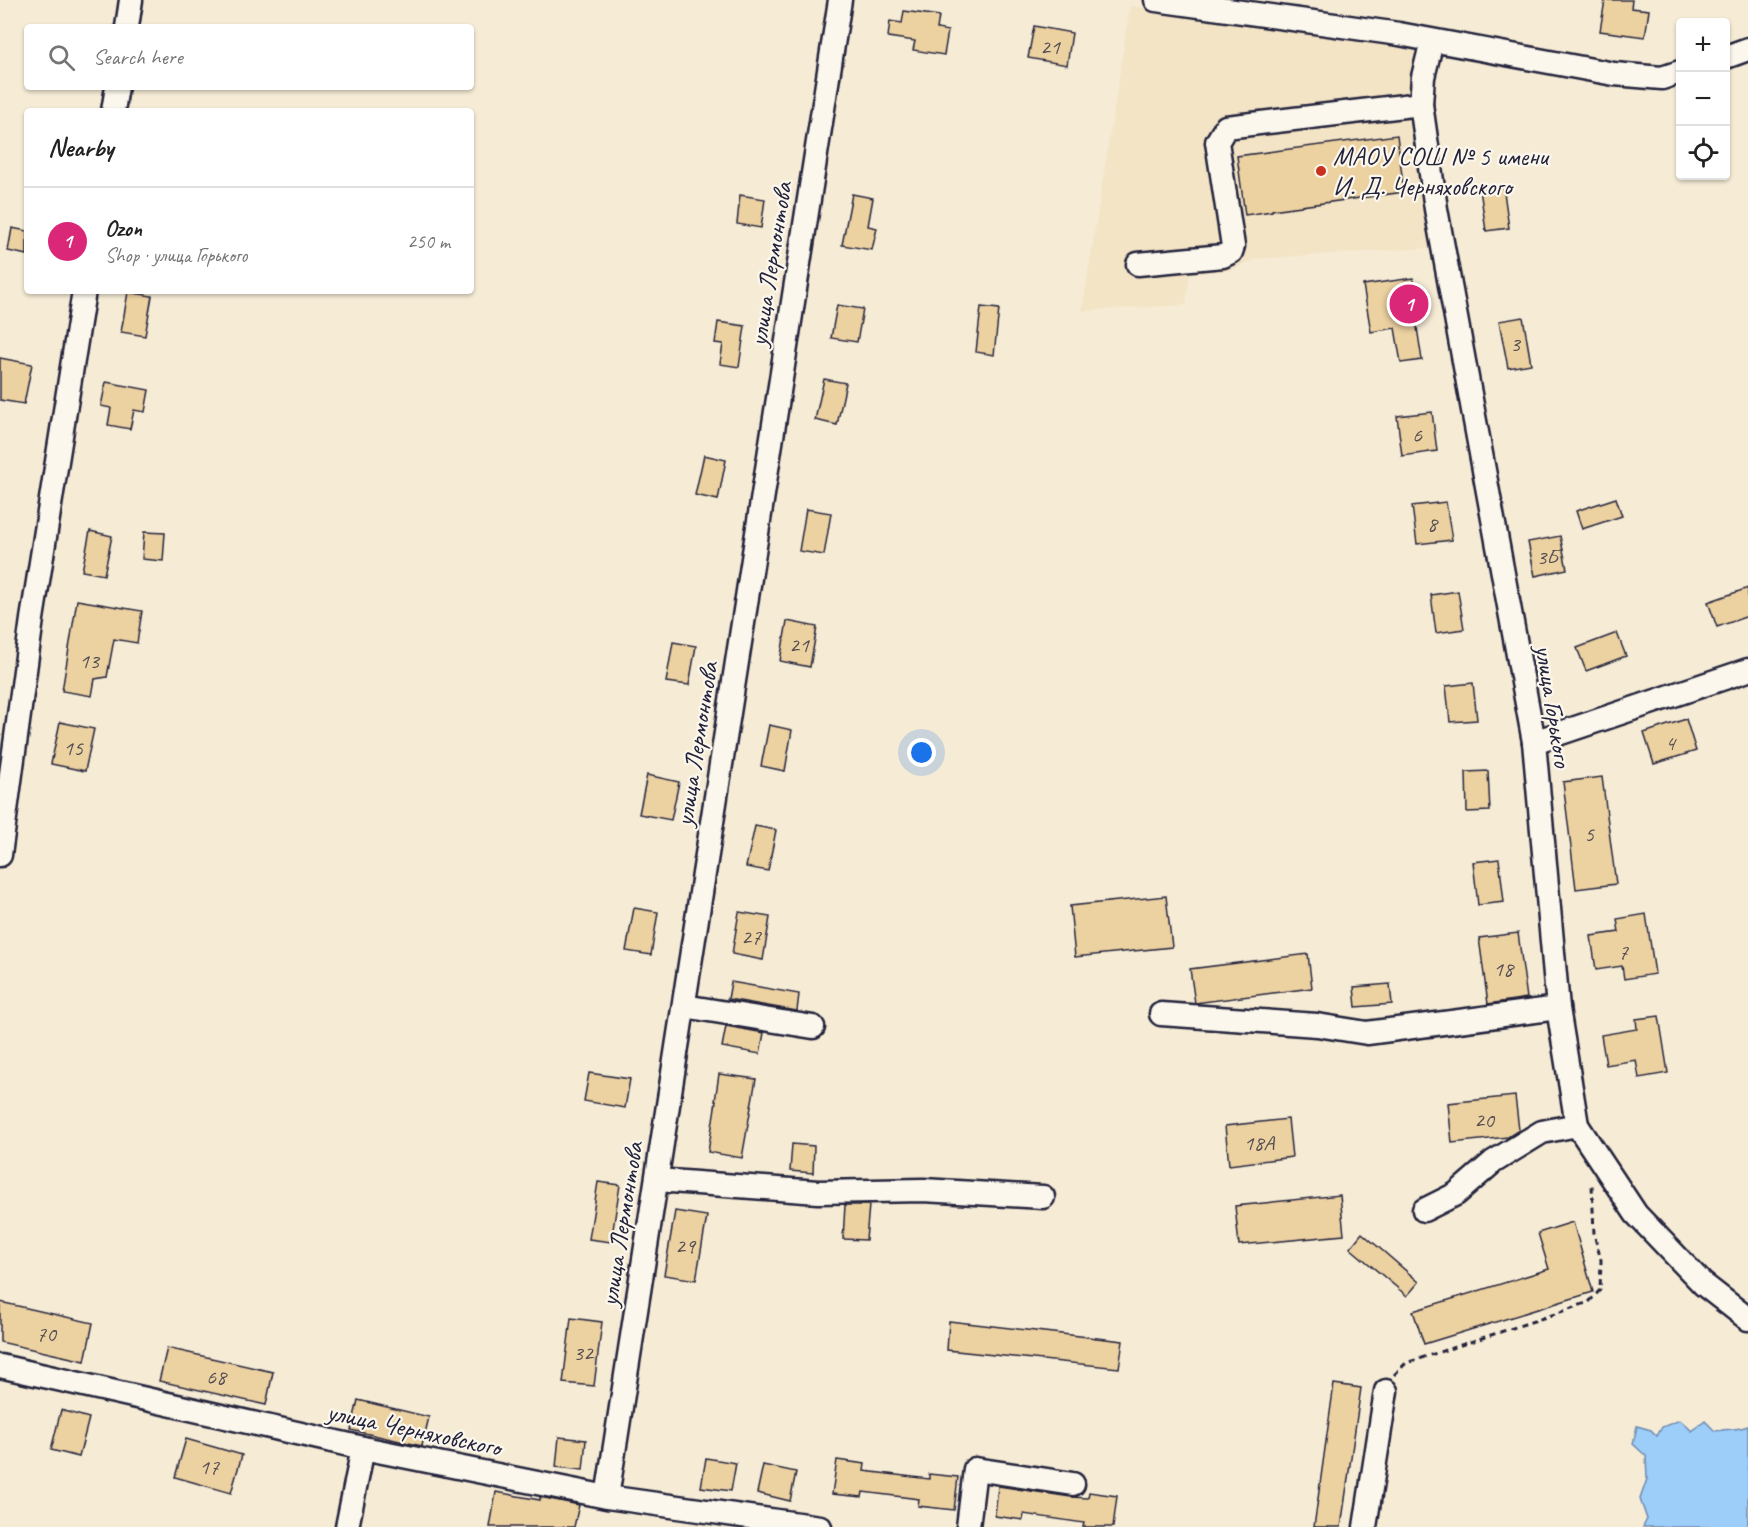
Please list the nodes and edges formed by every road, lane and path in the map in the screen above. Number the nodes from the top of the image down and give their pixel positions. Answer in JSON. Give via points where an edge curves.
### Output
{"nodes":[{"id":1,"x":131,"y":0,"type":"edge"},
{"id":2,"x":840,"y":0,"type":"edge"},
{"id":3,"x":1156,"y":0,"type":"edge"},
{"id":4,"x":127,"y":24,"type":"edge"},
{"id":5,"x":1432,"y":41,"type":"junction"},
{"id":6,"x":1748,"y":49,"type":"edge"},
{"id":7,"x":1730,"y":55,"type":"edge"},
{"id":8,"x":1676,"y":73,"type":"edge"},
{"id":9,"x":116,"y":90,"type":"edge"},
{"id":10,"x":1421,"y":104,"type":"junction"},
{"id":11,"x":114,"y":108,"type":"edge"},
{"id":12,"x":1138,"y":264,"type":"dead end"},
{"id":13,"x":84,"y":294,"type":"edge"},
{"id":14,"x":1748,"y":670,"type":"edge"},
{"id":15,"x":1534,"y":742,"type":"junction"},
{"id":16,"x":0,"y":855,"type":"edge"},
{"id":17,"x":684,"y":1006,"type":"junction"},
{"id":18,"x":1558,"y":1008,"type":"junction"},
{"id":19,"x":1161,"y":1014,"type":"dead end"},
{"id":20,"x":813,"y":1028,"type":"dead end"},
{"id":21,"x":1576,"y":1125,"type":"junction"},
{"id":22,"x":657,"y":1180,"type":"junction"},
{"id":23,"x":1592,"y":1185,"type":"dead end"},
{"id":24,"x":1042,"y":1197,"type":"dead end"},
{"id":25,"x":1424,"y":1209,"type":"dead end"},
{"id":26,"x":1748,"y":1319,"type":"edge"},
{"id":27,"x":0,"y":1366,"type":"edge"},
{"id":28,"x":1386,"y":1391,"type":"joint"},
{"id":29,"x":363,"y":1448,"type":"junction"},
{"id":30,"x":1073,"y":1484,"type":"dead end"},
{"id":31,"x":607,"y":1497,"type":"junction"},
{"id":32,"x":347,"y":1527,"type":"edge"},
{"id":33,"x":820,"y":1527,"type":"edge"},
{"id":34,"x":968,"y":1527,"type":"edge"},
{"id":35,"x":1365,"y":1527,"type":"edge"}],
"edges":[{"from":1,"to":4,"type":"street"},
{"from":2,"to":17,"type":"street","name":"улица Лермонтова"},
{"from":3,"to":5,"type":"street"},
{"from":5,"to":8,"type":"street","via":[[1614,74],[1662,78]]},
{"from":5,"to":10,"type":"street","name":"улица Горького"},
{"from":6,"to":7,"type":"street"},
{"from":9,"to":11,"type":"street"},
{"from":10,"to":12,"type":"street","via":[[1226,127],[1217,142],[1231,252]]},
{"from":10,"to":15,"type":"street","name":"улица Горького","via":[[1436,209]]},
{"from":13,"to":16,"type":"street","via":[[32,619]]},
{"from":14,"to":15,"type":"street"},
{"from":15,"to":18,"type":"street","name":"улица Горького"},
{"from":17,"to":20,"type":"street"},
{"from":17,"to":22,"type":"street","name":"улица Лермонтова"},
{"from":18,"to":19,"type":"street","via":[[1367,1033],[1317,1025]]},
{"from":18,"to":21,"type":"street","name":"улица Горького"},
{"from":21,"to":25,"type":"street","via":[[1542,1132],[1493,1162],[1456,1194]]},
{"from":21,"to":26,"type":"street","name":"улица Горького","via":[[1636,1214],[1702,1284]]},
{"from":22,"to":24,"type":"street","via":[[818,1192],[923,1190]]},
{"from":22,"to":31,"type":"street","name":"улица Лермонтова"},
{"from":23,"to":28,"type":"path","via":[[1594,1234],[1601,1260],[1600,1290],[1589,1302],[1406,1363]]},
{"from":27,"to":29,"type":"street","name":"улица Черняховского"},
{"from":28,"to":35,"type":"street"},
{"from":29,"to":31,"type":"street","name":"улица Черняховского"},
{"from":29,"to":32,"type":"street"},
{"from":30,"to":34,"type":"street","via":[[975,1469]]},
{"from":31,"to":33,"type":"street","name":"улица Черняховского"}]}
